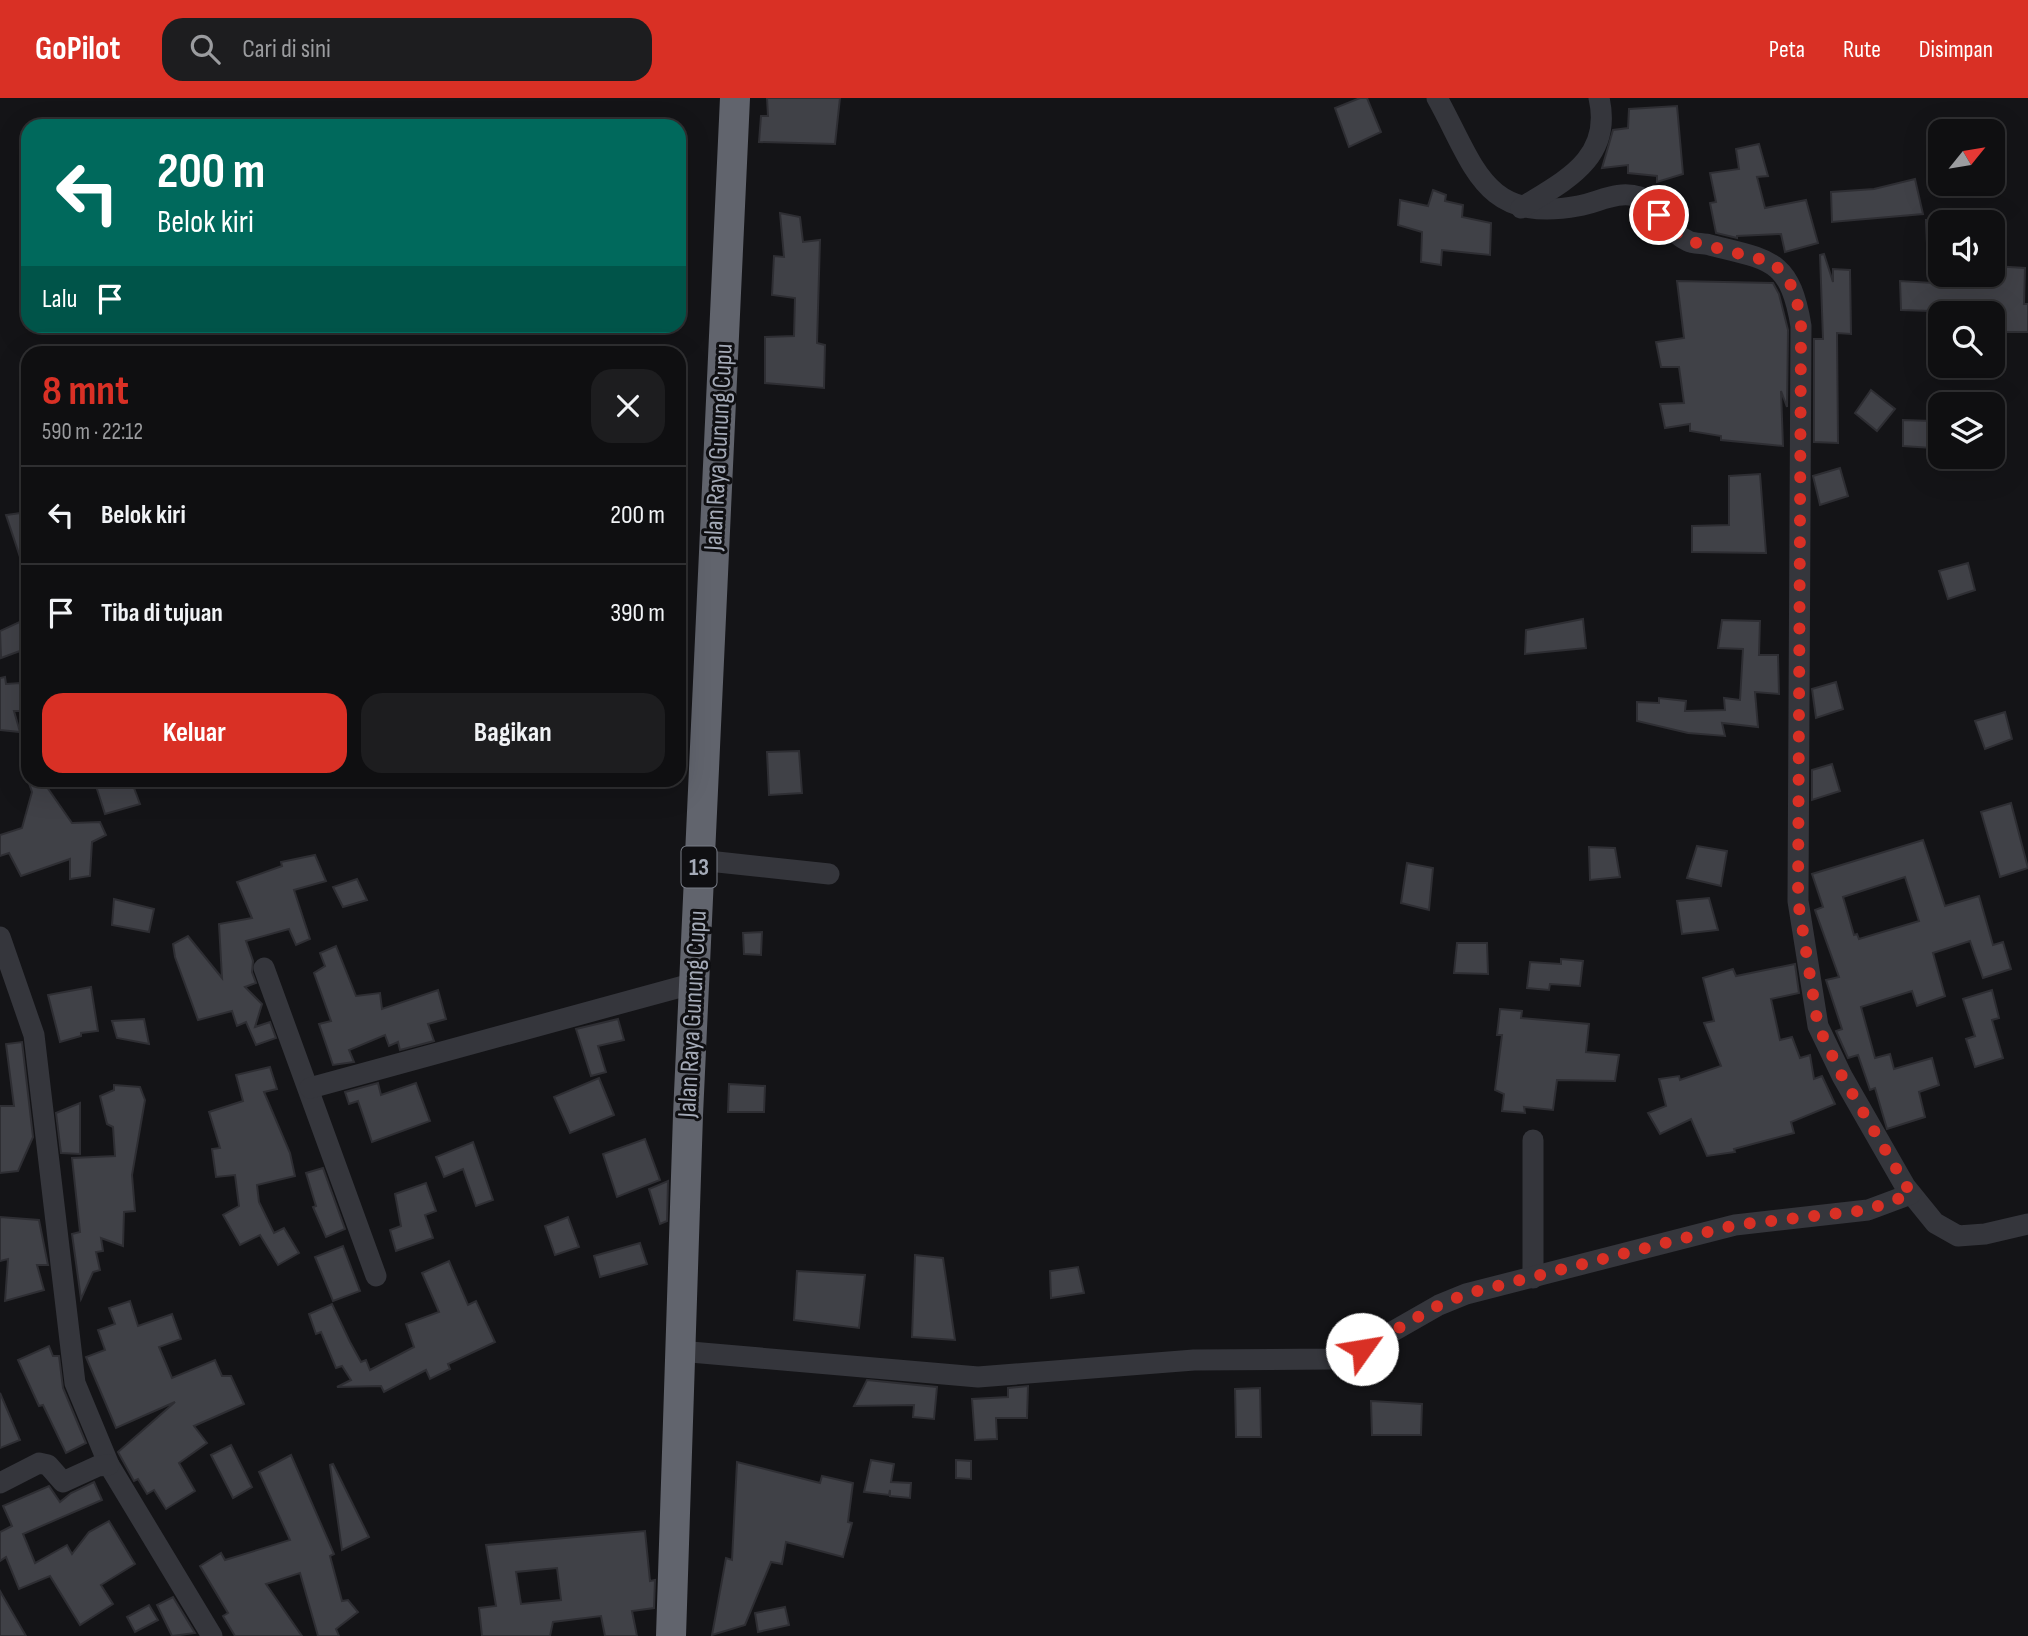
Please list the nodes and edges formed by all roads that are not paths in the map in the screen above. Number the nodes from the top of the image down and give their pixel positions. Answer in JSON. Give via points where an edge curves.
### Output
{"nodes":[{"id":1,"x":735,"y":98,"type":"edge"},
{"id":2,"x":1437,"y":98,"type":"edge"},
{"id":3,"x":1599,"y":98,"type":"edge"},
{"id":4,"x":1521,"y":208,"type":"junction"},
{"id":5,"x":699,"y":860,"type":"junction"},
{"id":6,"x":829,"y":874,"type":"dead end"},
{"id":7,"x":0,"y":937,"type":"edge"},
{"id":8,"x":264,"y":968,"type":"dead end"},
{"id":9,"x":695,"y":983,"type":"junction"},
{"id":10,"x":310,"y":1088,"type":"junction"},
{"id":11,"x":1533,"y":1140,"type":"dead end"},
{"id":12,"x":1911,"y":1194,"type":"junction"},
{"id":13,"x":2028,"y":1224,"type":"edge"},
{"id":14,"x":376,"y":1276,"type":"dead end"},
{"id":15,"x":1533,"y":1278,"type":"junction"},
{"id":16,"x":679,"y":1351,"type":"junction"},
{"id":17,"x":109,"y":1465,"type":"junction"},
{"id":18,"x":0,"y":1483,"type":"edge"},
{"id":19,"x":212,"y":1636,"type":"edge"},
{"id":20,"x":671,"y":1636,"type":"edge"}],
"edges":[{"from":1,"to":5,"type":"highway","name":"Jalan Raya Gunung Cupu","number":"13"},
{"from":2,"to":4,"type":"street","via":[[1477,174],[1497,194]]},
{"from":3,"to":4,"type":"street","via":[[1599,141],[1588,162]]},
{"from":4,"to":12,"type":"street","via":[[1580,205],[1612,195],[1640,197],[1689,241],[1772,262],[1796,295],[1801,326],[1798,901],[1803,941],[1818,1026]]},
{"from":5,"to":6,"type":"street"},
{"from":5,"to":9,"type":"highway","name":"Jalan Raya Gunung Cupu","number":"13"},
{"from":7,"to":17,"type":"street","via":[[34,1035],[75,1383]]},
{"from":8,"to":10,"type":"street"},
{"from":9,"to":10,"type":"street"},
{"from":9,"to":16,"type":"highway","name":"Jalan Raya Gunung Cupu","number":"13"},
{"from":10,"to":14,"type":"street"},
{"from":11,"to":15,"type":"street"},
{"from":12,"to":13,"type":"street","via":[[1935,1223],[1958,1236]]},
{"from":12,"to":15,"type":"street","via":[[1867,1210],[1735,1225]]},
{"from":15,"to":16,"type":"street","via":[[1466,1294],[1362,1349],[1332,1359],[1194,1360],[978,1377]]},
{"from":16,"to":20,"type":"highway","name":"Jalan Raya Gunung Cupu","number":"13"},
{"from":17,"to":18,"type":"street","via":[[63,1482],[48,1465],[39,1463]]},
{"from":17,"to":19,"type":"street"}]}
